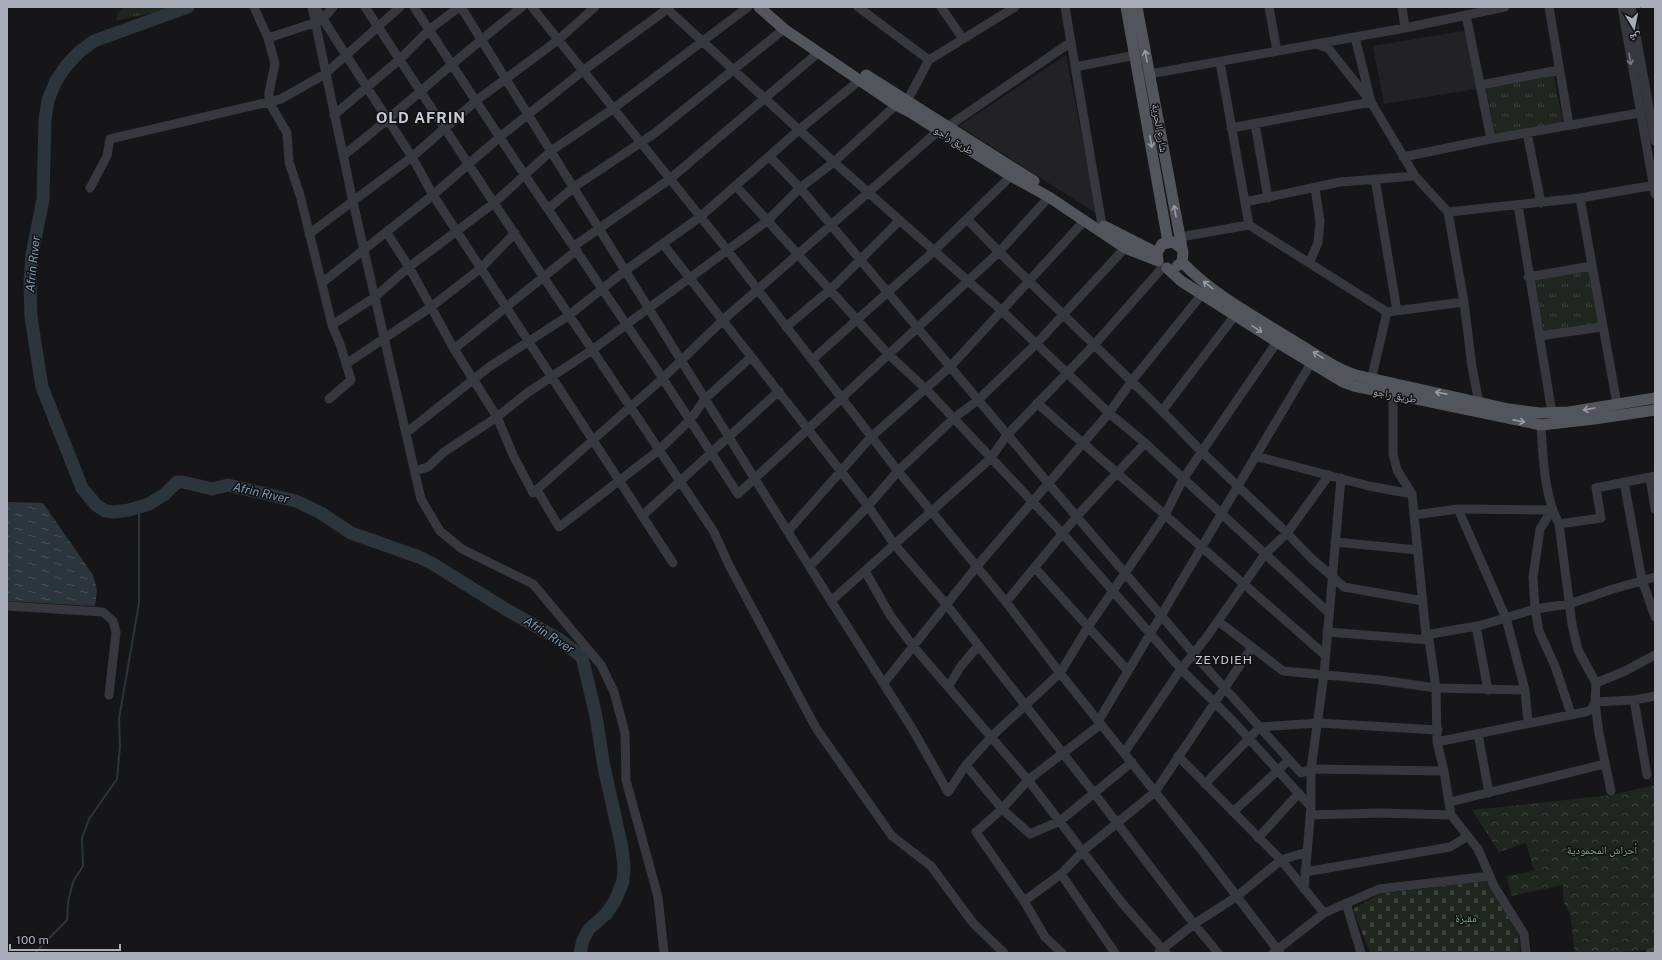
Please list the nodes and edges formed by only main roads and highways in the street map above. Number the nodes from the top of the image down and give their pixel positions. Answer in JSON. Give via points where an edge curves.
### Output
{"nodes":[{"id":1,"x":759,"y":7,"type":"edge"},
{"id":2,"x":768,"y":7,"type":"edge"},
{"id":3,"x":1126,"y":7,"type":"edge"},
{"id":4,"x":1137,"y":7,"type":"edge"},
{"id":5,"x":1136,"y":27,"type":"junction"},
{"id":6,"x":1153,"y":120,"type":"junction"},
{"id":7,"x":943,"y":129,"type":"junction"},
{"id":8,"x":1168,"y":242,"type":"junction"},
{"id":9,"x":1182,"y":250,"type":"junction"},
{"id":10,"x":1161,"y":262,"type":"junction"},
{"id":11,"x":1182,"y":262,"type":"junction"},
{"id":12,"x":1370,"y":384,"type":"junction"},
{"id":13,"x":1655,"y":398,"type":"edge"},
{"id":14,"x":1655,"y":410,"type":"edge"}],
"edges":[{"from":1,"to":7,"type":"main road","name":"طريق راجو","via":[[784,29],[896,105]]},
{"from":2,"to":7,"type":"main road","name":"طريق راجو","via":[[795,29],[907,101]]},
{"from":3,"to":5,"type":"main road","name":"شارع الحرية"},
{"from":4,"to":5,"type":"main road","name":"شارع الحرية"},
{"from":6,"to":5,"type":"main road","name":"شارع الحرية","one_way":true,"via":[[1150,74]]},
{"from":5,"to":6,"type":"main road","name":"شارع الحرية","via":[[1136,55]]},
{"from":6,"to":8,"type":"main road","name":"شارع الحرية","one_way":true},
{"from":9,"to":6,"type":"main road","name":"شارع الحرية","one_way":true},
{"from":7,"to":10,"type":"main road","name":"طريق راجو"},
{"from":7,"to":10,"type":"main road","name":"طريق راجو","via":[[1011,176],[1049,197],[1125,248]]},
{"from":8,"to":9,"type":"main road","via":[[1177,244]]},
{"from":8,"to":10,"type":"main road","via":[[1159,247]]},
{"from":9,"to":11,"type":"main road"},
{"from":10,"to":11,"type":"main road","via":[[1175,268]]},
{"from":10,"to":12,"type":"main road","name":"طريق راجو","one_way":true,"via":[[1181,281],[1343,382]]},
{"from":12,"to":11,"type":"main road","name":"طريق راجو","one_way":true,"via":[[1250,314],[1215,291]]},
{"from":13,"to":12,"type":"main road","name":"طريق راجو","one_way":true,"via":[[1552,413],[1509,409],[1479,401]]},
{"from":12,"to":14,"type":"main road","name":"طريق راجو","one_way":true,"via":[[1393,395],[1541,425]]}]}
